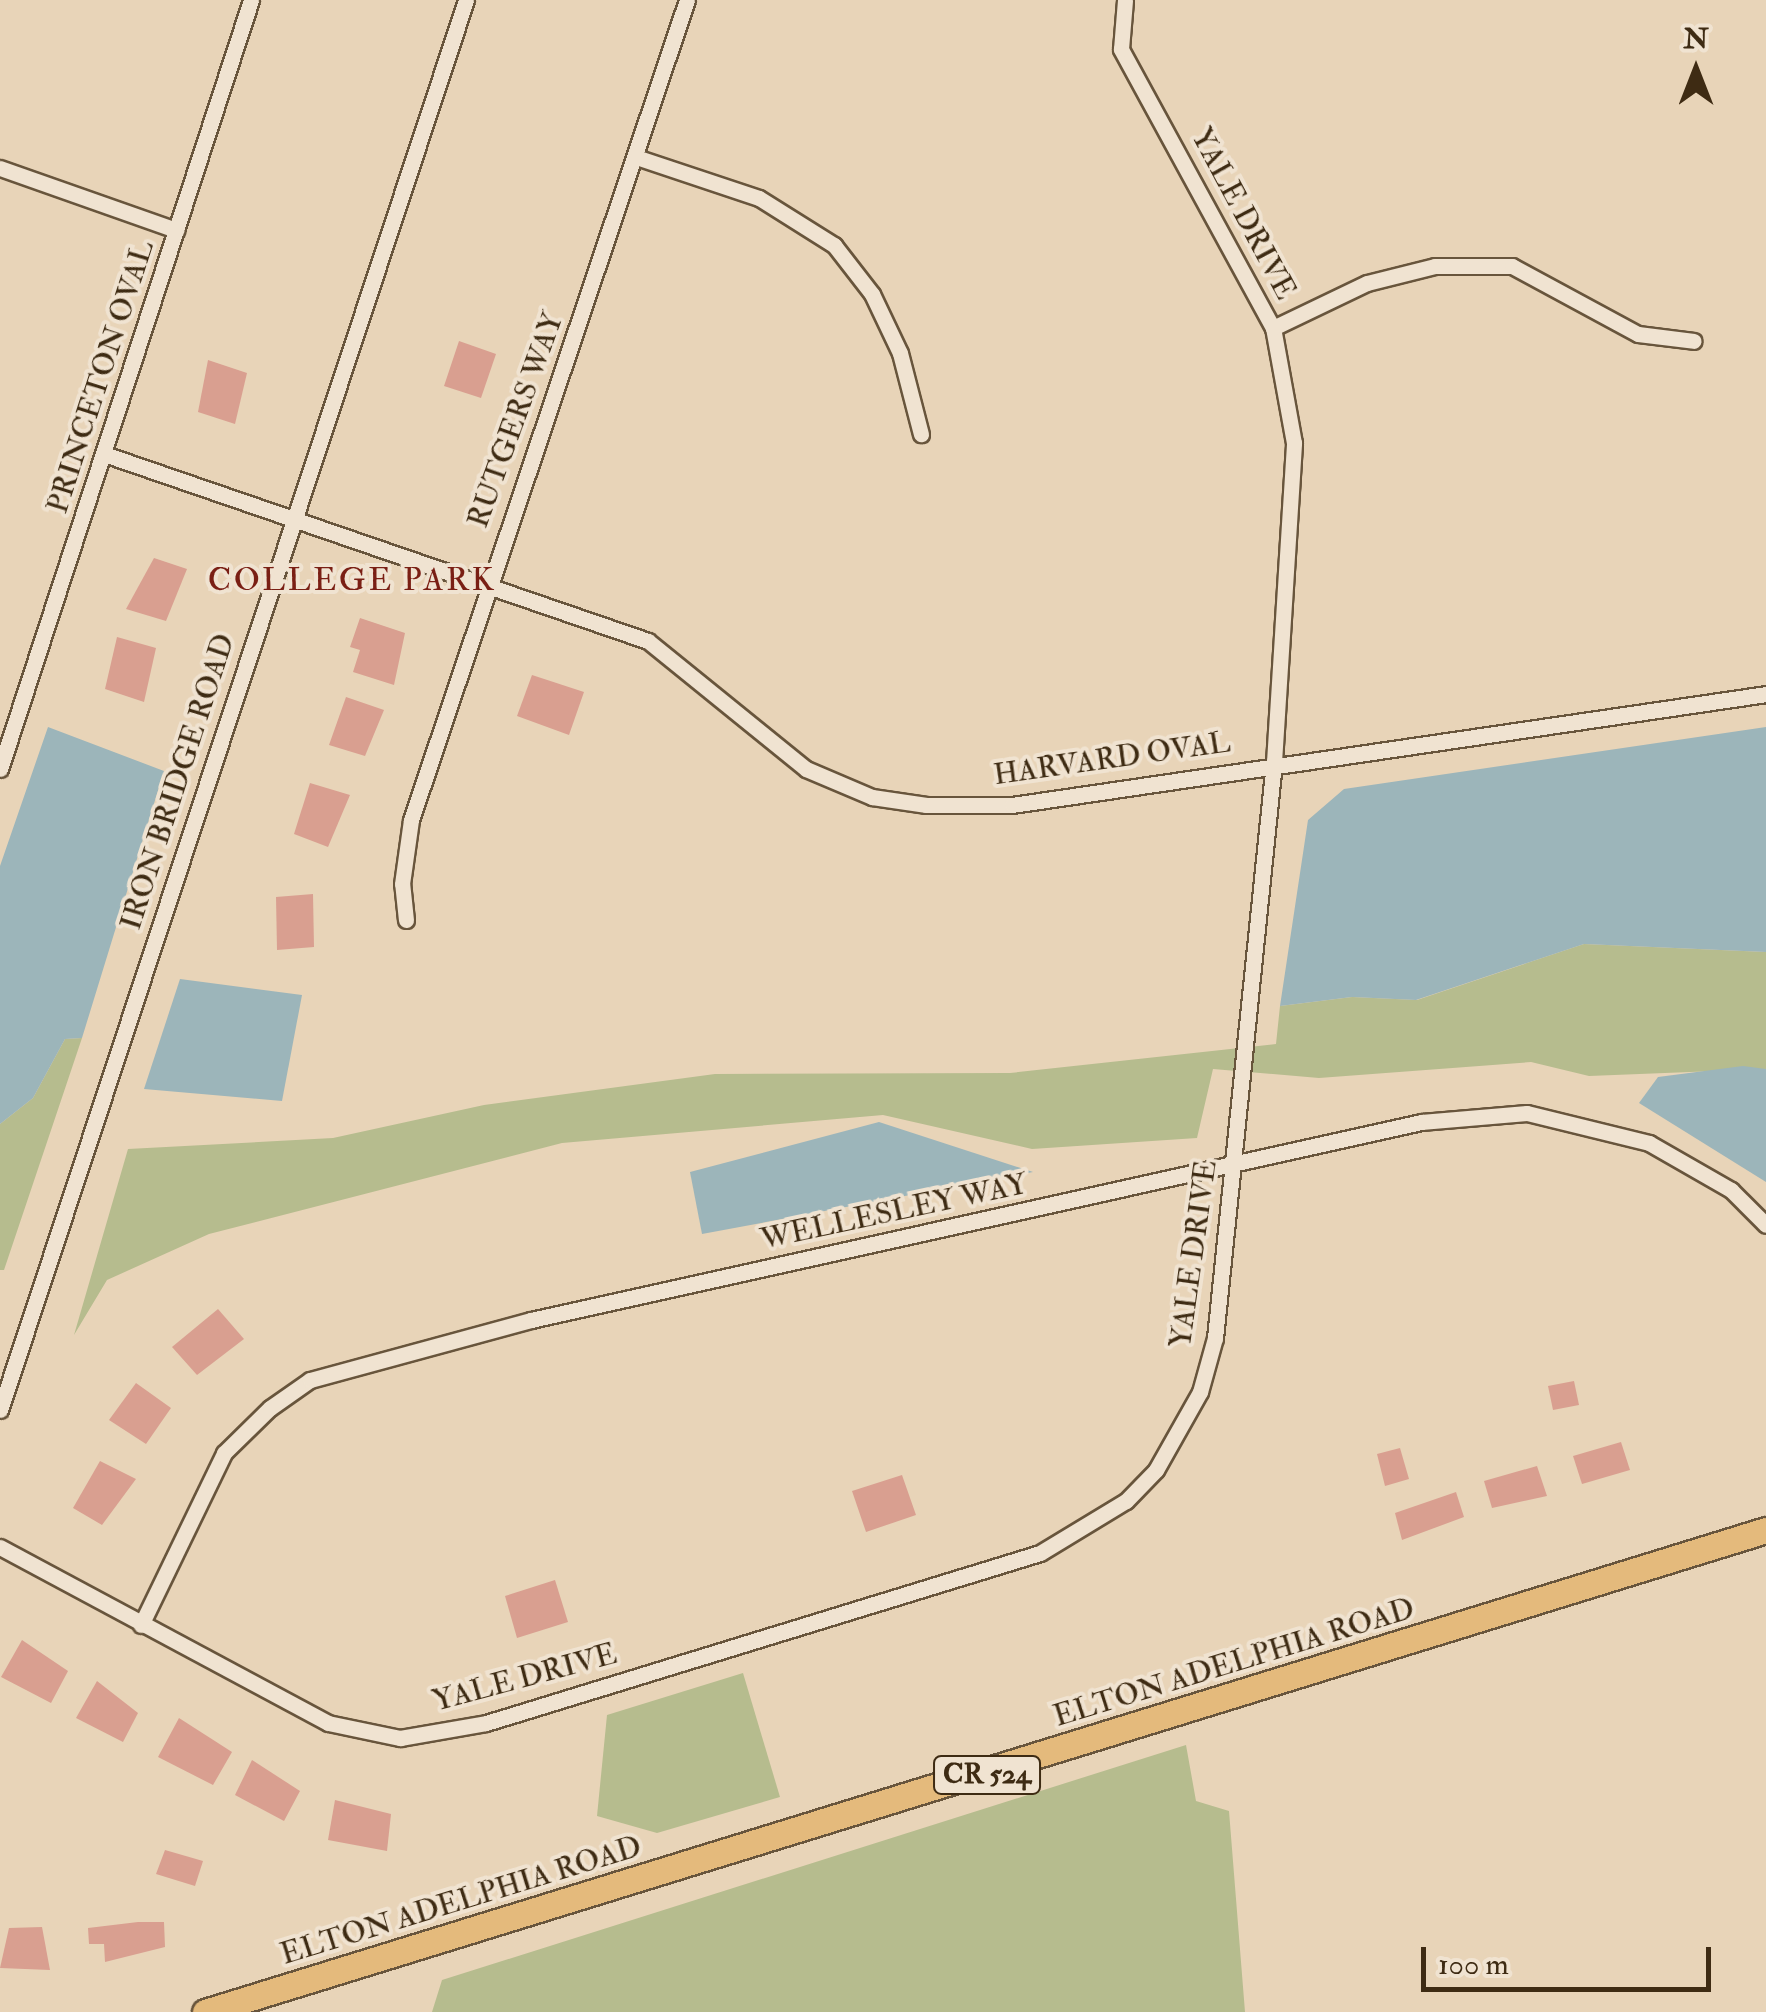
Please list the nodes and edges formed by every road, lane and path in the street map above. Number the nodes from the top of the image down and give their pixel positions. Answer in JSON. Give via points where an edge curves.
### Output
{"nodes":[{"id":1,"x":251,"y":0,"type":"edge"},
{"id":2,"x":466,"y":0,"type":"edge"},
{"id":3,"x":687,"y":0,"type":"edge"},
{"id":4,"x":1125,"y":0,"type":"edge"},
{"id":5,"x":639,"y":158,"type":"junction"},
{"id":6,"x":0,"y":168,"type":"edge"},
{"id":7,"x":176,"y":230,"type":"junction"},
{"id":8,"x":1273,"y":328,"type":"junction"},
{"id":9,"x":1694,"y":340,"type":"dead end"},
{"id":10,"x":922,"y":434,"type":"dead end"},
{"id":11,"x":108,"y":455,"type":"junction"},
{"id":12,"x":294,"y":519,"type":"junction"},
{"id":13,"x":486,"y":586,"type":"junction"},
{"id":14,"x":1766,"y":694,"type":"edge"},
{"id":15,"x":0,"y":706,"type":"edge"},
{"id":16,"x":18,"y":709,"type":"junction"},
{"id":17,"x":1274,"y":762,"type":"junction"},
{"id":18,"x":0,"y":769,"type":"edge"},
{"id":19,"x":406,"y":920,"type":"dead end"},
{"id":20,"x":1234,"y":1168,"type":"junction"},
{"id":21,"x":1766,"y":1225,"type":"edge"},
{"id":22,"x":0,"y":1410,"type":"edge"},
{"id":23,"x":1766,"y":1530,"type":"edge"},
{"id":24,"x":0,"y":1547,"type":"edge"},
{"id":25,"x":141,"y":1625,"type":"junction"},
{"id":26,"x":205,"y":2012,"type":"edge"}],
"edges":[{"from":1,"to":7,"type":"street","name":"PRINCETON OVAL"},
{"from":2,"to":12,"type":"street","name":"IRON BRIDGE ROAD"},
{"from":3,"to":5,"type":"street","name":"RUTGERS WAY"},
{"from":4,"to":8,"type":"street","name":"YALE DRIVE","via":[[1120,48]]},
{"from":5,"to":10,"type":"street","via":[[759,198],[834,245],[872,294],[900,354]]},
{"from":5,"to":13,"type":"street","name":"RUTGERS WAY"},
{"from":6,"to":7,"type":"street"},
{"from":7,"to":11,"type":"street","name":"PRINCETON OVAL"},
{"from":8,"to":9,"type":"street","via":[[1366,283],[1435,266],[1512,266],[1638,334]]},
{"from":8,"to":17,"type":"street","name":"YALE DRIVE","via":[[1294,443]]},
{"from":11,"to":12,"type":"street","name":"HARVARD OVAL"},
{"from":11,"to":16,"type":"street","name":"PRINCETON OVAL"},
{"from":12,"to":13,"type":"street","name":"HARVARD OVAL"},
{"from":12,"to":22,"type":"street","name":"IRON BRIDGE ROAD"},
{"from":13,"to":17,"type":"street","name":"HARVARD OVAL","via":[[648,641],[806,769],[872,797],[1012,805]]},
{"from":13,"to":19,"type":"street","name":"RUTGERS WAY","via":[[411,820],[402,884]]},
{"from":14,"to":17,"type":"street","name":"HARVARD OVAL"},
{"from":15,"to":16,"type":"street"},
{"from":16,"to":18,"type":"street","name":"PRINCETON OVAL"},
{"from":17,"to":20,"type":"street","name":"YALE DRIVE"},
{"from":20,"to":21,"type":"street","name":"WELLESLEY WAY","via":[[1421,1122],[1528,1114],[1650,1144],[1731,1190]]},
{"from":20,"to":25,"type":"street","name":"WELLESLEY WAY","via":[[682,1284],[310,1380],[224,1454]]},
{"from":20,"to":25,"type":"street","name":"YALE DRIVE","via":[[1214,1338],[1179,1438],[1126,1502],[1040,1552],[486,1723],[400,1738],[328,1723]]},
{"from":23,"to":26,"type":"main road","name":"ELTON ADELPHIA ROAD","number":"CR 524"},
{"from":24,"to":25,"type":"street","name":"YALE DRIVE"}]}
